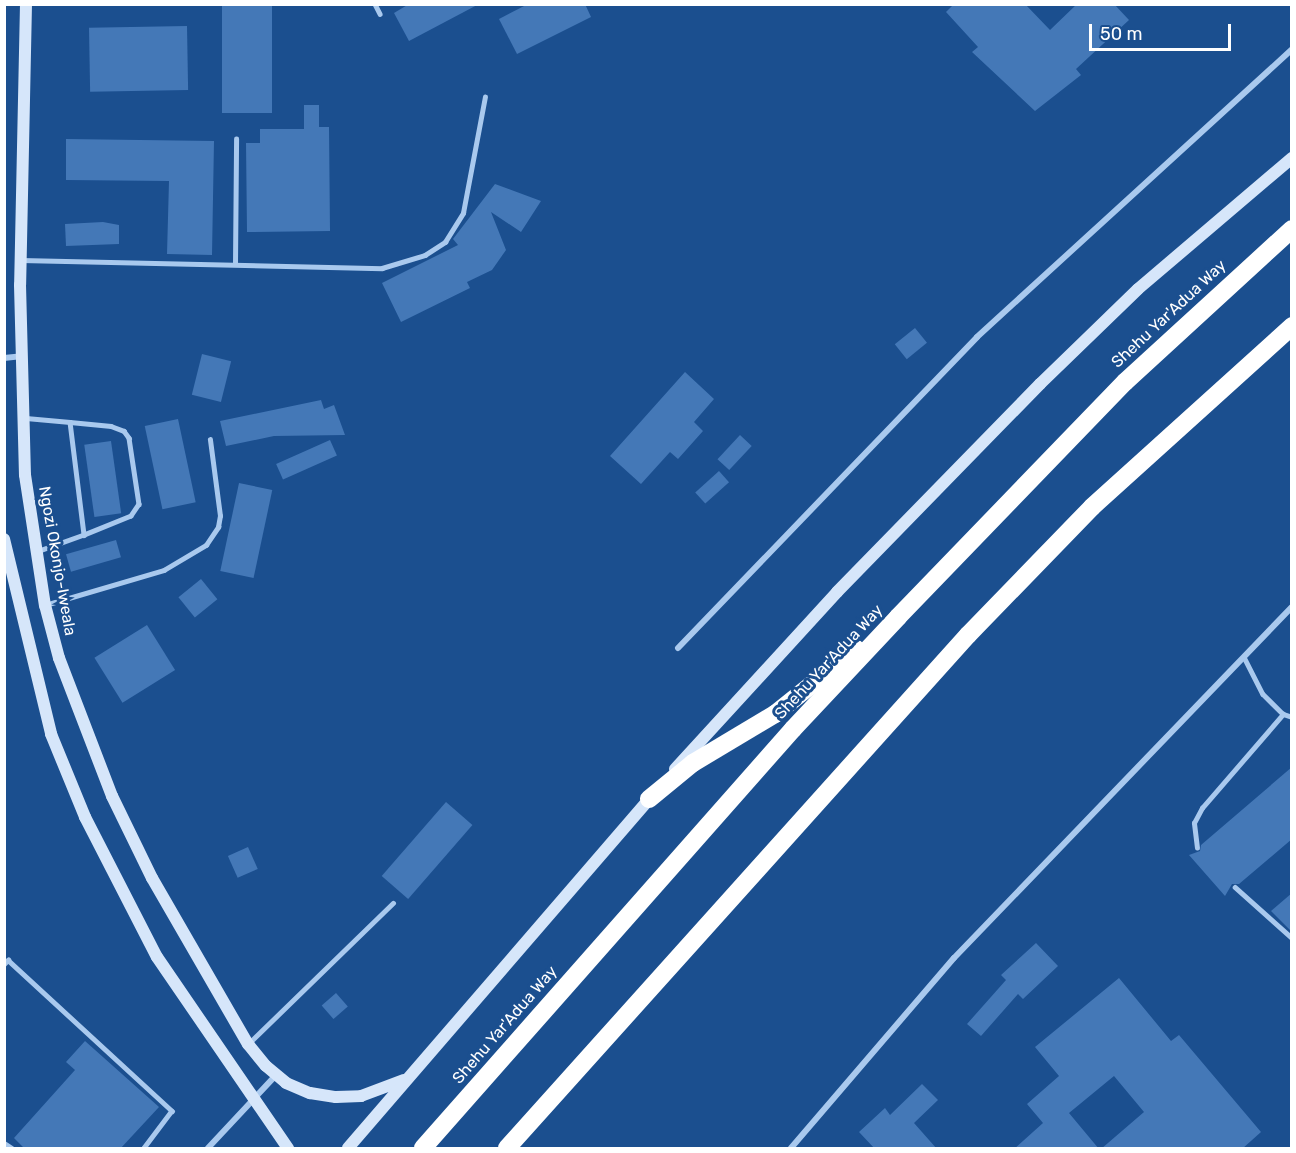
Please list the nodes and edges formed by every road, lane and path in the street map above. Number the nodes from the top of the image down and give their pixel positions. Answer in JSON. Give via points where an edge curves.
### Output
{"nodes":[{"id":1,"x":26,"y":4,"type":"edge"},
{"id":2,"x":34,"y":4,"type":"edge"},
{"id":3,"x":375,"y":4,"type":"edge"},
{"id":4,"x":380,"y":14,"type":"dead end"},
{"id":5,"x":23,"y":46,"type":"junction"},
{"id":6,"x":1292,"y":49,"type":"edge"},
{"id":7,"x":485,"y":97,"type":"dead end"},
{"id":8,"x":236,"y":139,"type":"dead end"},
{"id":9,"x":1292,"y":158,"type":"edge"},
{"id":10,"x":1292,"y":229,"type":"edge"},
{"id":11,"x":21,"y":260,"type":"junction"},
{"id":12,"x":235,"y":264,"type":"junction"},
{"id":13,"x":1292,"y":326,"type":"edge"},
{"id":14,"x":22,"y":356,"type":"junction"},
{"id":15,"x":4,"y":358,"type":"edge"},
{"id":16,"x":24,"y":418,"type":"junction"},
{"id":17,"x":69,"y":422,"type":"junction"},
{"id":18,"x":210,"y":440,"type":"dead end"},
{"id":19,"x":84,"y":535,"type":"junction"},
{"id":20,"x":4,"y":539,"type":"edge"},
{"id":21,"x":37,"y":552,"type":"junction"},
{"id":22,"x":45,"y":604,"type":"junction"},
{"id":23,"x":1292,"y":607,"type":"edge"},
{"id":24,"x":898,"y":617,"type":"junction"},
{"id":25,"x":678,"y":648,"type":"dead end"},
{"id":26,"x":1245,"y":659,"type":"junction"},
{"id":27,"x":1282,"y":714,"type":"junction"},
{"id":28,"x":1292,"y":717,"type":"edge"},
{"id":29,"x":649,"y":799,"type":"junction"},
{"id":30,"x":1197,"y":848,"type":"dead end"},
{"id":31,"x":1235,"y":887,"type":"dead end"},
{"id":32,"x":393,"y":903,"type":"dead end"},
{"id":33,"x":1292,"y":938,"type":"edge"},
{"id":34,"x":4,"y":964,"type":"edge"},
{"id":35,"x":248,"y":1044,"type":"junction"},
{"id":36,"x":276,"y":1075,"type":"junction"},
{"id":37,"x":405,"y":1079,"type":"junction"},
{"id":38,"x":254,"y":1096,"type":"junction"},
{"id":39,"x":4,"y":1143,"type":"edge"},
{"id":40,"x":12,"y":1149,"type":"edge"},
{"id":41,"x":144,"y":1149,"type":"edge"},
{"id":42,"x":208,"y":1149,"type":"edge"},
{"id":43,"x":288,"y":1149,"type":"edge"},
{"id":44,"x":348,"y":1149,"type":"edge"},
{"id":45,"x":423,"y":1149,"type":"edge"},
{"id":46,"x":507,"y":1149,"type":"edge"},
{"id":47,"x":791,"y":1149,"type":"edge"}],
"edges":[{"from":1,"to":5,"type":"street","name":"Ngozi Okonjo-Iweala"},
{"from":2,"to":5,"type":"street"},
{"from":3,"to":4,"type":"lane"},
{"from":5,"to":11,"type":"street","name":"Ngozi Okonjo-Iweala"},
{"from":6,"to":25,"type":"street","via":[[977,337]]},
{"from":7,"to":12,"type":"lane","via":[[463,213],[445,242],[424,255],[382,268]]},
{"from":8,"to":12,"type":"lane"},
{"from":9,"to":29,"type":"street","via":[[1138,289],[1040,384],[837,592]]},
{"from":10,"to":24,"type":"highway","name":"Shehu Yar'Adua Way","via":[[1125,382]]},
{"from":11,"to":12,"type":"lane"},
{"from":11,"to":14,"type":"street","name":"Ngozi Okonjo-Iweala"},
{"from":13,"to":46,"type":"highway","via":[[1092,507],[968,635]]},
{"from":14,"to":15,"type":"street"},
{"from":14,"to":16,"type":"street","name":"Ngozi Okonjo-Iweala"},
{"from":16,"to":17,"type":"lane"},
{"from":16,"to":21,"type":"street","name":"Ngozi Okonjo-Iweala","via":[[25,475]]},
{"from":17,"to":19,"type":"lane"},
{"from":17,"to":19,"type":"lane","via":[[124,431],[129,438],[139,504],[131,516]]},
{"from":18,"to":22,"type":"lane","via":[[220,516],[206,545],[164,570]]},
{"from":19,"to":21,"type":"lane"},
{"from":20,"to":38,"type":"street","via":[[51,734],[85,817],[157,957]]},
{"from":21,"to":22,"type":"street","name":"Ngozi Okonjo-Iweala"},
{"from":22,"to":35,"type":"street","name":"Ngozi Okonjo-Iweala","via":[[59,658],[112,796],[179,929]]},
{"from":23,"to":26,"type":"street"},
{"from":24,"to":29,"type":"highway","via":[[775,714],[693,763]]},
{"from":24,"to":45,"type":"highway","name":"Shehu Yar'Adua Way","via":[[793,729]]},
{"from":26,"to":27,"type":"lane","via":[[1263,693]]},
{"from":26,"to":47,"type":"street","via":[[954,958]]},
{"from":27,"to":28,"type":"lane"},
{"from":27,"to":30,"type":"lane","via":[[1202,808],[1194,823]]},
{"from":29,"to":37,"type":"street"},
{"from":31,"to":33,"type":"lane"},
{"from":32,"to":35,"type":"lane"},
{"from":34,"to":41,"type":"lane","via":[[8,960],[172,1111]]},
{"from":35,"to":36,"type":"street","name":"Ngozi Okonjo-Iweala"},
{"from":36,"to":37,"type":"street","name":"Ngozi Okonjo-Iweala","via":[[310,1093],[336,1097],[361,1096]]},
{"from":36,"to":38,"type":"street"},
{"from":37,"to":44,"type":"street"},
{"from":38,"to":42,"type":"street"},
{"from":38,"to":43,"type":"street"},
{"from":39,"to":40,"type":"lane"}]}
